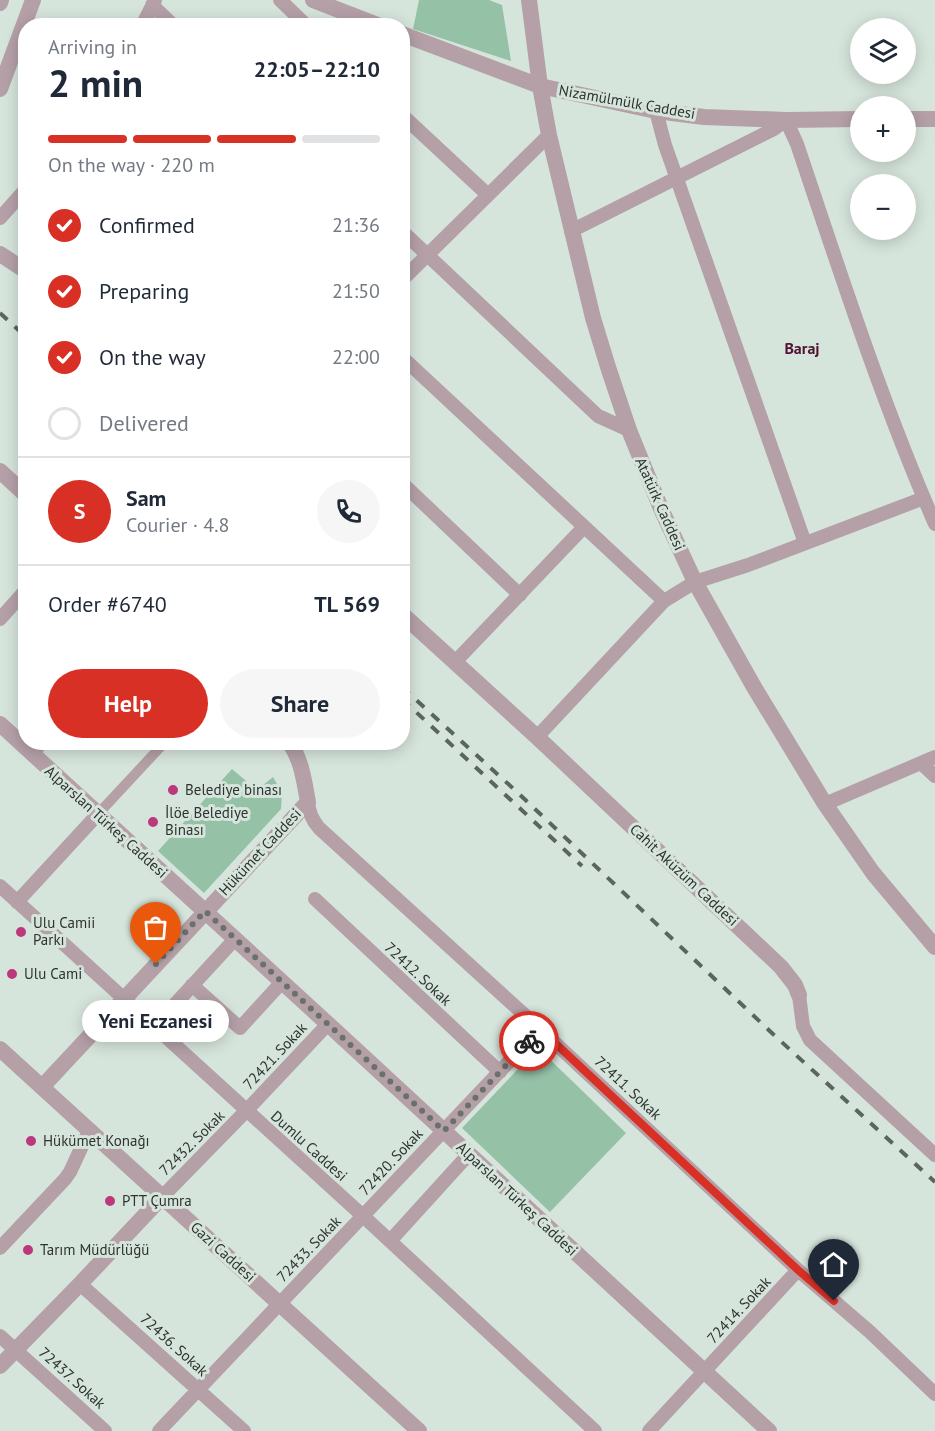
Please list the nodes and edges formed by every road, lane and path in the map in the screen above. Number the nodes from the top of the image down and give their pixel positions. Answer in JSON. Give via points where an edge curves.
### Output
{"nodes":[{"id":1,"x":33,"y":0,"type":"edge"},
{"id":2,"x":280,"y":0,"type":"edge"},
{"id":3,"x":313,"y":0,"type":"edge"},
{"id":4,"x":529,"y":0,"type":"edge"},
{"id":5,"x":153,"y":3,"type":"edge"},
{"id":6,"x":345,"y":6,"type":"edge"},
{"id":7,"x":26,"y":18,"type":"edge"},
{"id":8,"x":146,"y":18,"type":"edge"},
{"id":9,"x":167,"y":18,"type":"edge"},
{"id":10,"x":299,"y":18,"type":"edge"},
{"id":11,"x":366,"y":18,"type":"edge"},
{"id":12,"x":410,"y":37,"type":"edge"},
{"id":13,"x":18,"y":40,"type":"edge"},
{"id":14,"x":540,"y":86,"type":"junction"},
{"id":15,"x":0,"y":89,"type":"edge"},
{"id":16,"x":656,"y":111,"type":"junction"},
{"id":17,"x":850,"y":119,"type":"edge"},
{"id":18,"x":916,"y":119,"type":"edge"},
{"id":19,"x":935,"y":119,"type":"edge"},
{"id":20,"x":786,"y":120,"type":"junction"},
{"id":21,"x":410,"y":122,"type":"edge"},
{"id":22,"x":549,"y":135,"type":"junction"},
{"id":23,"x":677,"y":177,"type":"junction"},
{"id":24,"x":488,"y":195,"type":"junction"},
{"id":25,"x":18,"y":198,"type":"edge"},
{"id":26,"x":0,"y":218,"type":"edge"},
{"id":27,"x":571,"y":231,"type":"junction"},
{"id":28,"x":410,"y":238,"type":"edge"},
{"id":29,"x":0,"y":254,"type":"edge"},
{"id":30,"x":428,"y":254,"type":"junction"},
{"id":31,"x":18,"y":266,"type":"edge"},
{"id":32,"x":410,"y":272,"type":"edge"},
{"id":33,"x":410,"y":364,"type":"edge"},
{"id":34,"x":629,"y":430,"type":"junction"},
{"id":35,"x":0,"y":471,"type":"edge"},
{"id":36,"x":18,"y":488,"type":"edge"},
{"id":37,"x":410,"y":491,"type":"edge"},
{"id":38,"x":924,"y":498,"type":"junction"},
{"id":39,"x":935,"y":524,"type":"edge"},
{"id":40,"x":584,"y":527,"type":"junction"},
{"id":41,"x":805,"y":543,"type":"junction"},
{"id":42,"x":695,"y":582,"type":"junction"},
{"id":43,"x":519,"y":595,"type":"junction"},
{"id":44,"x":18,"y":599,"type":"edge"},
{"id":45,"x":664,"y":601,"type":"junction"},
{"id":46,"x":0,"y":619,"type":"edge"},
{"id":47,"x":410,"y":621,"type":"edge"},
{"id":48,"x":456,"y":662,"type":"junction"},
{"id":49,"x":0,"y":724,"type":"edge"},
{"id":50,"x":18,"y":736,"type":"edge"},
{"id":51,"x":537,"y":737,"type":"junction"},
{"id":52,"x":39,"y":750,"type":"edge"},
{"id":53,"x":158,"y":750,"type":"edge"},
{"id":54,"x":294,"y":750,"type":"edge"},
{"id":55,"x":935,"y":757,"type":"edge"},
{"id":56,"x":921,"y":763,"type":"junction"},
{"id":57,"x":935,"y":776,"type":"edge"},
{"id":58,"x":308,"y":802,"type":"junction"},
{"id":59,"x":825,"y":804,"type":"junction"},
{"id":60,"x":98,"y":814,"type":"junction"},
{"id":61,"x":2,"y":892,"type":"edge"},
{"id":62,"x":315,"y":899,"type":"dead end"},
{"id":63,"x":17,"y":902,"type":"junction"},
{"id":64,"x":205,"y":911,"type":"junction"},
{"id":65,"x":235,"y":939,"type":"junction"},
{"id":66,"x":935,"y":947,"type":"edge"},
{"id":67,"x":282,"y":982,"type":"junction"},
{"id":68,"x":192,"y":985,"type":"junction"},
{"id":69,"x":799,"y":995,"type":"joint"},
{"id":70,"x":123,"y":999,"type":"junction"},
{"id":71,"x":328,"y":1024,"type":"junction"},
{"id":72,"x":154,"y":1027,"type":"junction"},
{"id":73,"x":540,"y":1029,"type":"junction"},
{"id":74,"x":0,"y":1049,"type":"edge"},
{"id":75,"x":500,"y":1072,"type":"junction"},
{"id":76,"x":42,"y":1087,"type":"junction"},
{"id":77,"x":246,"y":1111,"type":"junction"},
{"id":78,"x":89,"y":1131,"type":"junction"},
{"id":79,"x":444,"y":1131,"type":"junction"},
{"id":80,"x":469,"y":1154,"type":"junction"},
{"id":81,"x":935,"y":1155,"type":"edge"},
{"id":82,"x":162,"y":1197,"type":"junction"},
{"id":83,"x":363,"y":1216,"type":"junction"},
{"id":84,"x":390,"y":1241,"type":"junction"},
{"id":85,"x":0,"y":1248,"type":"edge"},
{"id":86,"x":798,"y":1270,"type":"junction"},
{"id":87,"x":80,"y":1284,"type":"junction"},
{"id":88,"x":280,"y":1304,"type":"junction"},
{"id":89,"x":0,"y":1336,"type":"edge"},
{"id":90,"x":16,"y":1351,"type":"junction"},
{"id":91,"x":0,"y":1366,"type":"edge"},
{"id":92,"x":704,"y":1372,"type":"junction"},
{"id":93,"x":199,"y":1389,"type":"junction"},
{"id":94,"x":935,"y":1394,"type":"edge"},
{"id":95,"x":105,"y":1431,"type":"edge"},
{"id":96,"x":159,"y":1431,"type":"edge"},
{"id":97,"x":244,"y":1431,"type":"edge"},
{"id":98,"x":419,"y":1431,"type":"edge"},
{"id":99,"x":595,"y":1431,"type":"edge"},
{"id":100,"x":649,"y":1431,"type":"edge"},
{"id":101,"x":769,"y":1431,"type":"edge"}],
"edges":[{"from":1,"to":7,"type":"street"},
{"from":2,"to":10,"type":"street"},
{"from":3,"to":6,"type":"street"},
{"from":4,"to":14,"type":"street","name":"Atatürk Caddesi"},
{"from":5,"to":8,"type":"street"},
{"from":5,"to":9,"type":"street"},
{"from":6,"to":11,"type":"street"},
{"from":12,"to":14,"type":"street","name":"Nizamülmülk Caddesi"},
{"from":13,"to":15,"type":"street"},
{"from":14,"to":16,"type":"street","name":"Nizamülmülk Caddesi"},
{"from":14,"to":22,"type":"street","name":"Atatürk Caddesi"},
{"from":16,"to":20,"type":"street","name":"Nizamülmülk Caddesi"},
{"from":16,"to":23,"type":"street"},
{"from":17,"to":20,"type":"street","name":"Nizamülmülk Caddesi"},
{"from":18,"to":19,"type":"street"},
{"from":20,"to":23,"type":"street"},
{"from":20,"to":38,"type":"street","via":[[871,364]]},
{"from":21,"to":24,"type":"street"},
{"from":22,"to":24,"type":"street"},
{"from":22,"to":27,"type":"street","name":"Atatürk Caddesi"},
{"from":23,"to":27,"type":"street"},
{"from":23,"to":41,"type":"street"},
{"from":24,"to":30,"type":"street"},
{"from":25,"to":26,"type":"street"},
{"from":27,"to":34,"type":"street","name":"Atatürk Caddesi"},
{"from":28,"to":30,"type":"street"},
{"from":29,"to":31,"type":"street"},
{"from":30,"to":32,"type":"street"},
{"from":30,"to":34,"type":"street","via":[[598,416]]},
{"from":33,"to":40,"type":"street"},
{"from":34,"to":42,"type":"street","name":"Atatürk Caddesi"},
{"from":35,"to":36,"type":"street"},
{"from":37,"to":43,"type":"street"},
{"from":38,"to":39,"type":"street"},
{"from":38,"to":41,"type":"street"},
{"from":40,"to":43,"type":"street"},
{"from":40,"to":45,"type":"street"},
{"from":41,"to":42,"type":"street"},
{"from":42,"to":45,"type":"street"},
{"from":42,"to":59,"type":"street","name":"Atatürk Caddesi"},
{"from":43,"to":48,"type":"street"},
{"from":44,"to":46,"type":"street"},
{"from":45,"to":51,"type":"street"},
{"from":47,"to":48,"type":"street","name":"Cahit Aküzüm Caddesi"},
{"from":48,"to":51,"type":"street","name":"Cahit Aküzüm Caddesi"},
{"from":49,"to":50,"type":"street","name":"Alparslan Türkeş Caddesi"},
{"from":51,"to":69,"type":"street","name":"Cahit Aküzüm Caddesi","via":[[781,967]]},
{"from":52,"to":60,"type":"street","name":"Alparslan Türkeş Caddesi"},
{"from":53,"to":60,"type":"street"},
{"from":54,"to":58,"type":"street"},
{"from":55,"to":56,"type":"street"},
{"from":56,"to":57,"type":"street"},
{"from":56,"to":59,"type":"street"},
{"from":58,"to":64,"type":"street","name":"Hükümet Caddesi"},
{"from":58,"to":73,"type":"street","name":"72411. Sokak","via":[[309,813],[319,828]]},
{"from":59,"to":66,"type":"street","name":"Atatürk Caddesi","via":[[873,873]]},
{"from":60,"to":63,"type":"street"},
{"from":60,"to":64,"type":"street","name":"Alparslan Türkeş Caddesi"},
{"from":61,"to":63,"type":"street","name":"Dumlu Caddesi"},
{"from":62,"to":75,"type":"street","name":"72412. Sokak"},
{"from":63,"to":70,"type":"street","name":"Dumlu Caddesi"},
{"from":64,"to":65,"type":"street","name":"Alparslan Türkeş Caddesi"},
{"from":64,"to":70,"type":"street","name":"Hükümet Caddesi"},
{"from":65,"to":67,"type":"street","name":"Alparslan Türkeş Caddesi"},
{"from":65,"to":68,"type":"street"},
{"from":67,"to":68,"type":"street","via":[[240,1028]]},
{"from":67,"to":71,"type":"street","name":"Alparslan Türkeş Caddesi"},
{"from":68,"to":72,"type":"street"},
{"from":69,"to":81,"type":"street","name":"Cahit Aküzüm Caddesi","via":[[803,1026],[810,1040]]},
{"from":70,"to":72,"type":"street","name":"Dumlu Caddesi"},
{"from":70,"to":76,"type":"street","name":"Hükümet Caddesi"},
{"from":71,"to":77,"type":"street","name":"72421. Sokak"},
{"from":71,"to":79,"type":"street","name":"Alparslan Türkeş Caddesi"},
{"from":72,"to":77,"type":"street","name":"Dumlu Caddesi"},
{"from":73,"to":75,"type":"street","name":"72420. Sokak"},
{"from":73,"to":86,"type":"street","name":"72411. Sokak"},
{"from":74,"to":76,"type":"street","name":"Gazi Caddesi"},
{"from":75,"to":79,"type":"street","name":"72420. Sokak"},
{"from":76,"to":78,"type":"street","name":"Gazi Caddesi"},
{"from":77,"to":82,"type":"street","name":"72432. Sokak"},
{"from":77,"to":83,"type":"street","name":"Dumlu Caddesi"},
{"from":78,"to":82,"type":"street","name":"Gazi Caddesi"},
{"from":78,"to":85,"type":"street","via":[[65,1179]]},
{"from":79,"to":80,"type":"street","name":"Alparslan Türkeş Caddesi"},
{"from":79,"to":83,"type":"street","name":"72420. Sokak"},
{"from":80,"to":84,"type":"street"},
{"from":80,"to":92,"type":"street","name":"Alparslan Türkeş Caddesi"},
{"from":82,"to":87,"type":"street"},
{"from":82,"to":88,"type":"street","name":"Gazi Caddesi"},
{"from":83,"to":84,"type":"street","name":"Dumlu Caddesi"},
{"from":83,"to":88,"type":"street","name":"72433. Sokak"},
{"from":84,"to":99,"type":"street","name":"Dumlu Caddesi"},
{"from":86,"to":92,"type":"street","name":"72414. Sokak"},
{"from":86,"to":94,"type":"street","name":"72411. Sokak"},
{"from":87,"to":90,"type":"street"},
{"from":87,"to":93,"type":"street","name":"72436. Sokak"},
{"from":88,"to":93,"type":"street","name":"72433. Sokak"},
{"from":88,"to":98,"type":"street","name":"Gazi Caddesi"},
{"from":89,"to":90,"type":"street","name":"72437. Sokak"},
{"from":90,"to":91,"type":"street"},
{"from":90,"to":95,"type":"street","name":"72437. Sokak"},
{"from":92,"to":100,"type":"street","name":"72414. Sokak"},
{"from":92,"to":101,"type":"street","name":"Alparslan Türkeş Caddesi"},
{"from":93,"to":96,"type":"street","name":"72433. Sokak"},
{"from":93,"to":97,"type":"street","name":"72436. Sokak"}]}
